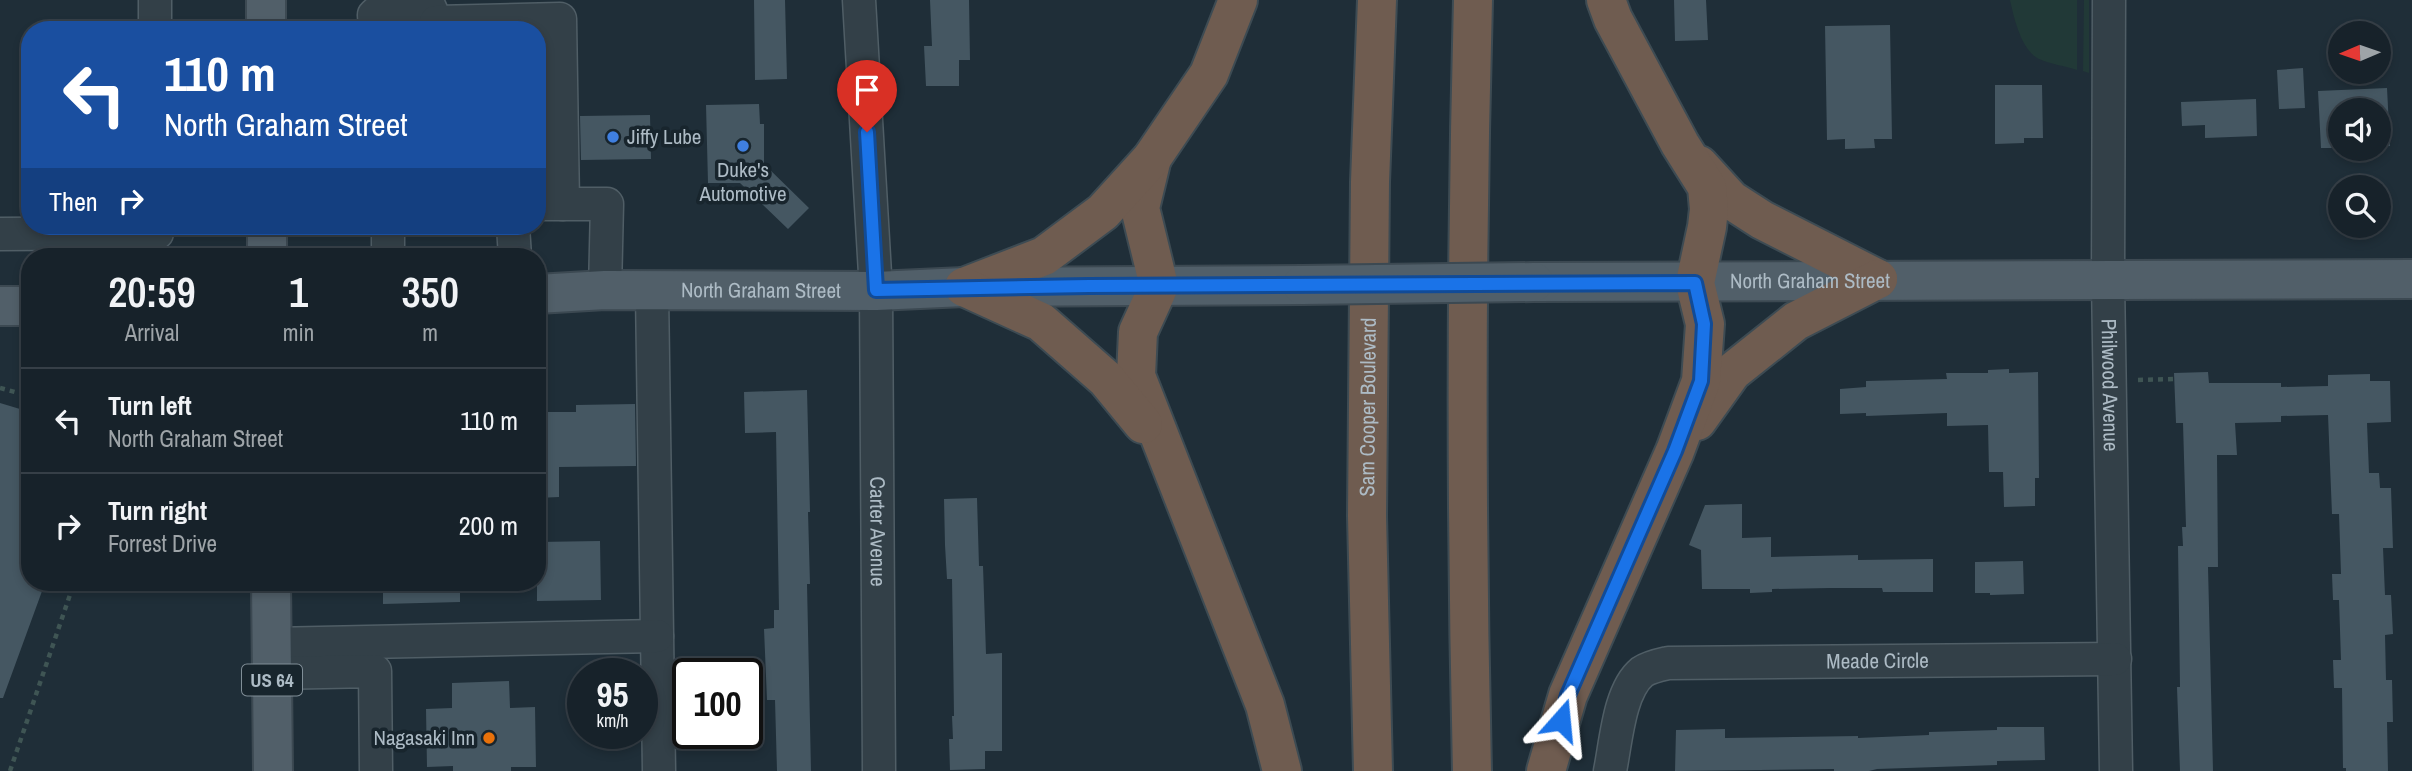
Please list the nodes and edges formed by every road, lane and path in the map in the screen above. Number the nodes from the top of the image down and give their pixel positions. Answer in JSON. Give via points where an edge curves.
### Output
{"nodes":[{"id":1,"x":155,"y":0,"type":"edge"},
{"id":2,"x":266,"y":0,"type":"edge"},
{"id":3,"x":859,"y":0,"type":"edge"},
{"id":4,"x":1238,"y":0,"type":"edge"},
{"id":5,"x":1377,"y":0,"type":"edge"},
{"id":6,"x":1473,"y":0,"type":"edge"},
{"id":7,"x":1606,"y":0,"type":"edge"},
{"id":8,"x":2109,"y":0,"type":"edge"},
{"id":9,"x":155,"y":21,"type":"edge"},
{"id":10,"x":266,"y":21,"type":"edge"},
{"id":11,"x":374,"y":21,"type":"edge"},
{"id":12,"x":434,"y":21,"type":"edge"},
{"id":13,"x":525,"y":21,"type":"edge"},
{"id":14,"x":1680,"y":144,"type":"junction"},
{"id":15,"x":1152,"y":158,"type":"junction"},
{"id":16,"x":550,"y":204,"type":"edge"},
{"id":17,"x":0,"y":234,"type":"edge"},
{"id":18,"x":21,"y":234,"type":"edge"},
{"id":19,"x":1878,"y":279,"type":"junction"},
{"id":20,"x":2412,"y":279,"type":"edge"},
{"id":21,"x":2108,"y":281,"type":"junction"},
{"id":22,"x":1695,"y":283,"type":"junction"},
{"id":23,"x":1158,"y":286,"type":"junction"},
{"id":24,"x":964,"y":288,"type":"junction"},
{"id":25,"x":606,"y":290,"type":"junction"},
{"id":26,"x":876,"y":290,"type":"junction"},
{"id":27,"x":652,"y":292,"type":"junction"},
{"id":28,"x":546,"y":293,"type":"edge"},
{"id":29,"x":0,"y":306,"type":"edge"},
{"id":30,"x":21,"y":306,"type":"edge"},
{"id":31,"x":2174,"y":379,"type":"dead end"},
{"id":32,"x":2137,"y":380,"type":"dead end"},
{"id":33,"x":0,"y":388,"type":"edge"},
{"id":34,"x":21,"y":393,"type":"edge"},
{"id":35,"x":1162,"y":447,"type":"junction"},
{"id":36,"x":1675,"y":451,"type":"junction"},
{"id":37,"x":71,"y":591,"type":"edge"},
{"id":38,"x":271,"y":591,"type":"edge"},
{"id":39,"x":657,"y":636,"type":"junction"},
{"id":40,"x":374,"y":657,"type":"junction"},
{"id":41,"x":272,"y":659,"type":"junction"},
{"id":42,"x":2115,"y":659,"type":"junction"},
{"id":43,"x":10,"y":771,"type":"edge"},
{"id":44,"x":273,"y":771,"type":"edge"},
{"id":45,"x":376,"y":771,"type":"edge"},
{"id":46,"x":659,"y":771,"type":"edge"},
{"id":47,"x":879,"y":771,"type":"edge"},
{"id":48,"x":1282,"y":771,"type":"edge"},
{"id":49,"x":1373,"y":771,"type":"edge"},
{"id":50,"x":1472,"y":771,"type":"edge"},
{"id":51,"x":1545,"y":771,"type":"edge"},
{"id":52,"x":1610,"y":771,"type":"edge"},
{"id":53,"x":2116,"y":771,"type":"edge"}],
"edges":[{"from":1,"to":9,"type":"street"},
{"from":2,"to":10,"type":"main road"},
{"from":3,"to":26,"type":"street","name":"Carter Avenue"},
{"from":4,"to":15,"type":"highway","via":[[1209,74]]},
{"from":5,"to":49,"type":"highway","name":"Sam Cooper Boulevard","via":[[1367,516]]},
{"from":6,"to":50,"type":"highway","via":[[1468,195]]},
{"from":7,"to":14,"type":"highway"},
{"from":8,"to":21,"type":"street","name":"Philwood Avenue"},
{"from":11,"to":12,"type":"street","via":[[385,5],[425,4]]},
{"from":13,"to":16,"type":"street","via":[[560,19]]},
{"from":14,"to":19,"type":"highway","via":[[1731,200],[1793,238]]},
{"from":14,"to":22,"type":"highway","via":[[1707,187],[1709,209]]},
{"from":15,"to":23,"type":"highway","via":[[1140,208]]},
{"from":15,"to":24,"type":"highway","via":[[1102,212],[1044,256]]},
{"from":16,"to":25,"type":"street","via":[[607,204]]},
{"from":17,"to":18,"type":"street"},
{"from":19,"to":21,"type":"main road","name":"North Graham Street"},
{"from":19,"to":22,"type":"main road","name":"North Graham Street"},
{"from":19,"to":36,"type":"highway","via":[[1796,321],[1732,372]]},
{"from":20,"to":21,"type":"main road","name":"North Graham Street"},
{"from":21,"to":42,"type":"street","name":"Philwood Avenue"},
{"from":22,"to":23,"type":"main road","name":"North Graham Street","bridge":true},
{"from":22,"to":36,"type":"highway","via":[[1704,324],[1701,381]]},
{"from":23,"to":24,"type":"main road","name":"North Graham Street"},
{"from":23,"to":35,"type":"highway","via":[[1138,332],[1136,376]]},
{"from":24,"to":26,"type":"main road","name":"North Graham Street"},
{"from":24,"to":35,"type":"highway","via":[[1041,322],[1106,379]]},
{"from":25,"to":27,"type":"main road","name":"North Graham Street"},
{"from":25,"to":28,"type":"main road","name":"North Graham Street"},
{"from":26,"to":27,"type":"main road","name":"North Graham Street"},
{"from":26,"to":47,"type":"street","name":"Carter Avenue"},
{"from":27,"to":39,"type":"street"},
{"from":29,"to":30,"type":"main road"},
{"from":31,"to":32,"type":"path"},
{"from":33,"to":34,"type":"path"},
{"from":35,"to":48,"type":"highway","via":[[1265,705]]},
{"from":36,"to":51,"type":"highway","via":[[1568,695]]},
{"from":37,"to":43,"type":"path"},
{"from":38,"to":41,"type":"main road","number":"US 64"},
{"from":39,"to":40,"type":"street"},
{"from":39,"to":46,"type":"street"},
{"from":40,"to":41,"type":"street"},
{"from":40,"to":45,"type":"street"},
{"from":41,"to":44,"type":"main road","number":"US 64"},
{"from":42,"to":52,"type":"street","name":"Meade Circle","via":[[1654,666],[1626,693]]},
{"from":42,"to":53,"type":"street","name":"Philwood Avenue"}]}
